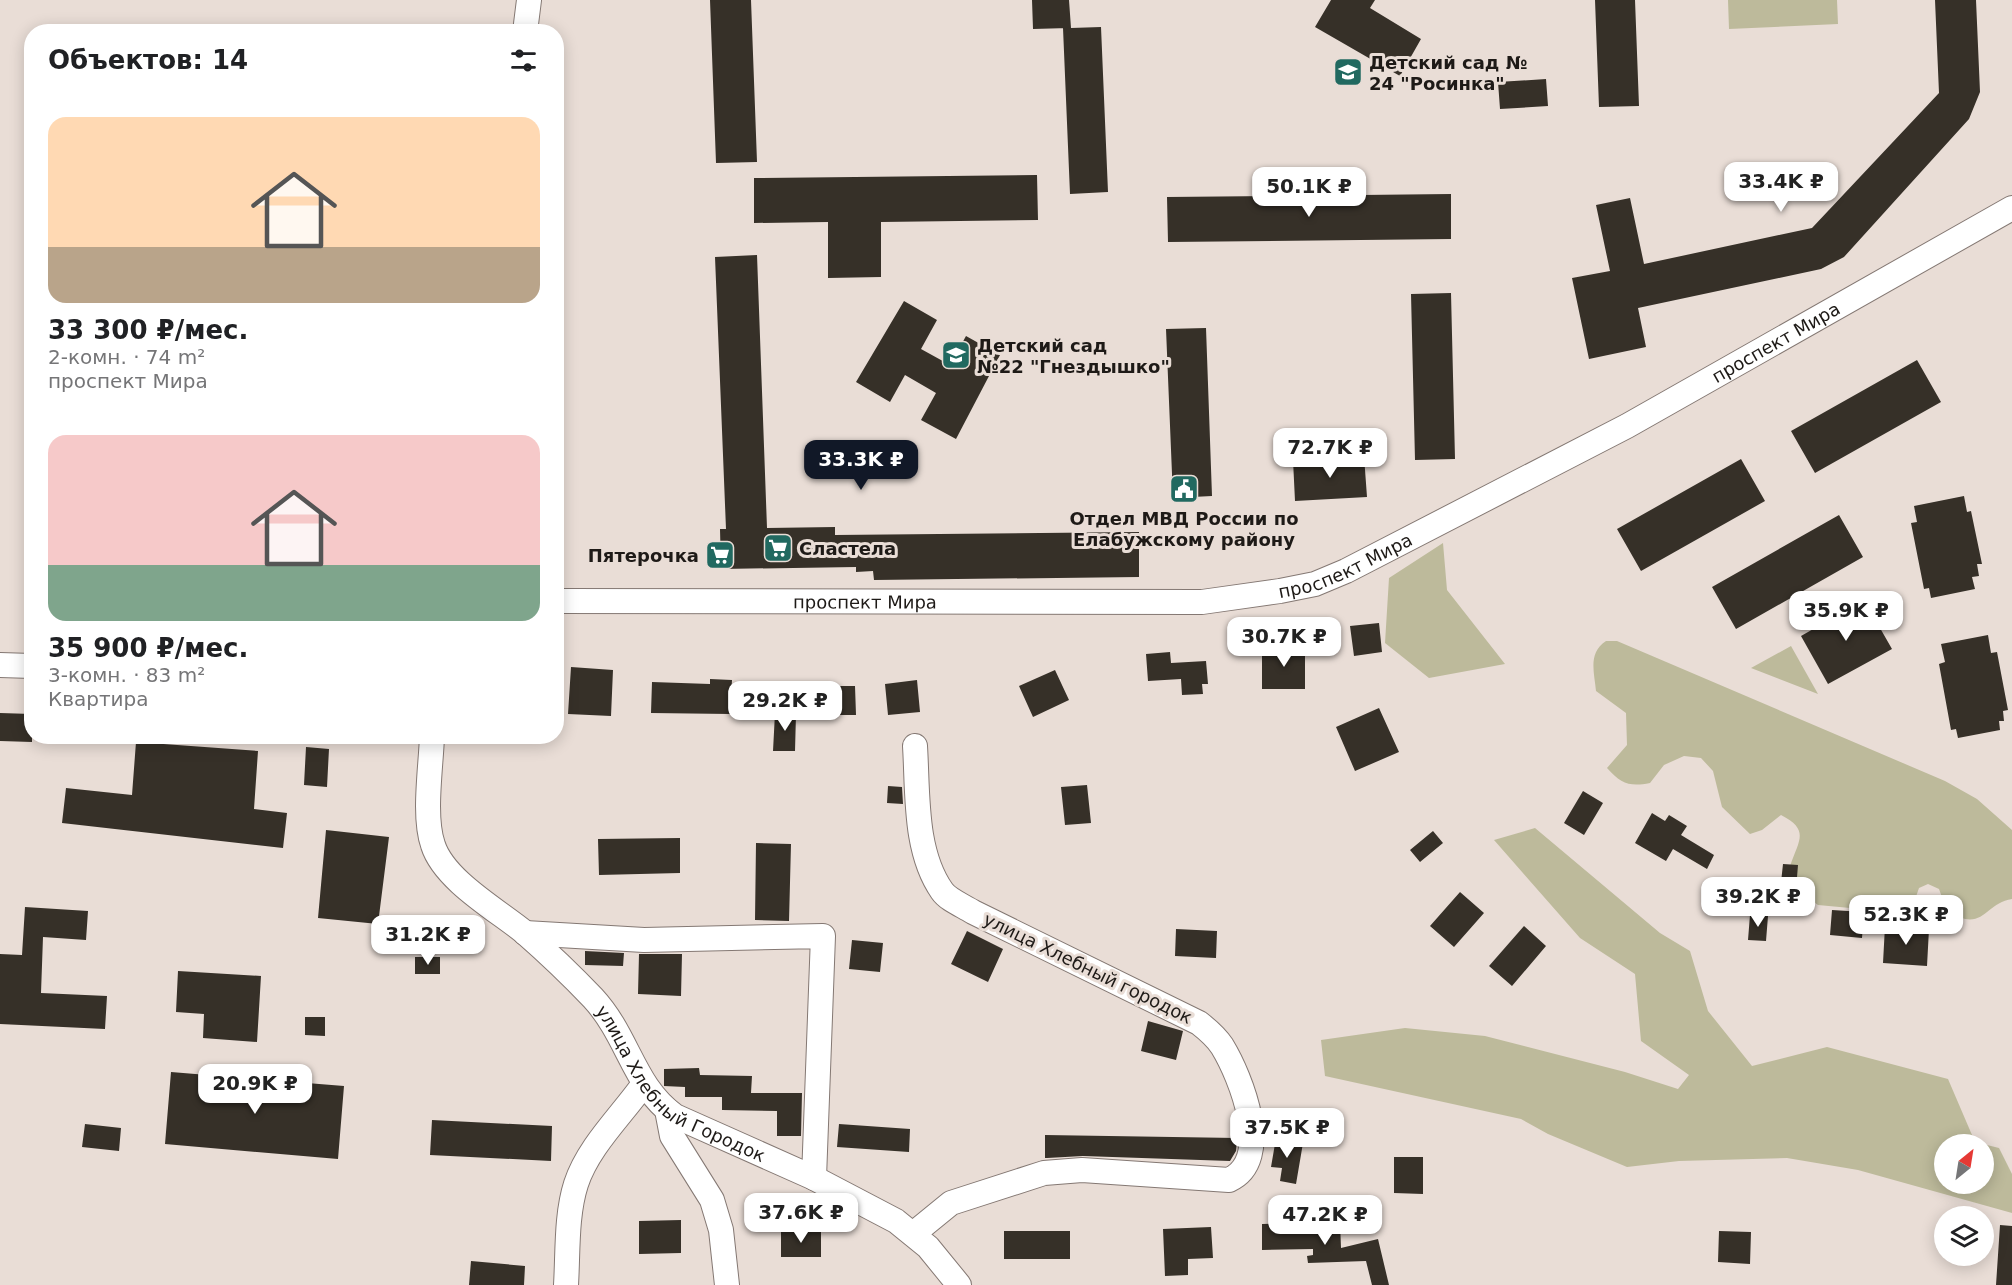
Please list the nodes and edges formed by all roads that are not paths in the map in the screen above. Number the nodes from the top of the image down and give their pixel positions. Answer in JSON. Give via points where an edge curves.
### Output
{"nodes":[{"id":1,"x":528,"y":0,"type":"edge"},
{"id":2,"x":526,"y":24,"type":"edge"},
{"id":3,"x":2012,"y":208,"type":"edge"},
{"id":4,"x":564,"y":601,"type":"edge"},
{"id":5,"x":0,"y":665,"type":"edge"},
{"id":6,"x":24,"y":666,"type":"edge"},
{"id":7,"x":432,"y":744,"type":"edge"},
{"id":8,"x":915,"y":746,"type":"dead end"},
{"id":9,"x":525,"y":933,"type":"junction"},
{"id":10,"x":643,"y":1085,"type":"junction"},
{"id":11,"x":667,"y":1110,"type":"junction"},
{"id":12,"x":814,"y":1178,"type":"junction"},
{"id":13,"x":913,"y":1234,"type":"junction"},
{"id":14,"x":566,"y":1285,"type":"edge"},
{"id":15,"x":727,"y":1285,"type":"edge"},
{"id":16,"x":958,"y":1285,"type":"edge"}],
"edges":[{"from":1,"to":2,"type":"street"},
{"from":3,"to":4,"type":"street","name":"проспект Мира","via":[[1627,426],[1315,584],[1202,602]]},
{"from":5,"to":6,"type":"street"},
{"from":7,"to":9,"type":"street","name":"улица Хлебный Городок","via":[[429,819],[433,845],[456,878]]},
{"from":8,"to":13,"type":"street","name":"улица Хлебный городок","via":[[928,865],[944,893],[973,912],[1199,1023],[1222,1046],[1233,1070],[1249,1116],[1252,1151],[1245,1169],[1229,1180],[1082,1170],[1044,1173],[951,1203]]},
{"from":9,"to":10,"type":"street","name":"улица Хлебный Городок","via":[[607,1014]]},
{"from":9,"to":12,"type":"street","via":[[644,940],[823,936]]},
{"from":10,"to":11,"type":"street","name":"улица Хлебный Городок"},
{"from":10,"to":14,"type":"street","name":"улица Хлебный городок","via":[[593,1151],[576,1185]]},
{"from":11,"to":12,"type":"street","name":"улица Хлебный Городок"},
{"from":11,"to":15,"type":"street","name":"улица Хлебный городок","via":[[672,1136],[712,1200],[721,1230]]},
{"from":12,"to":13,"type":"street","name":"улица Хлебный Городок","via":[[878,1210]]},
{"from":13,"to":16,"type":"street","name":"улица Хлебный Городок"}]}
